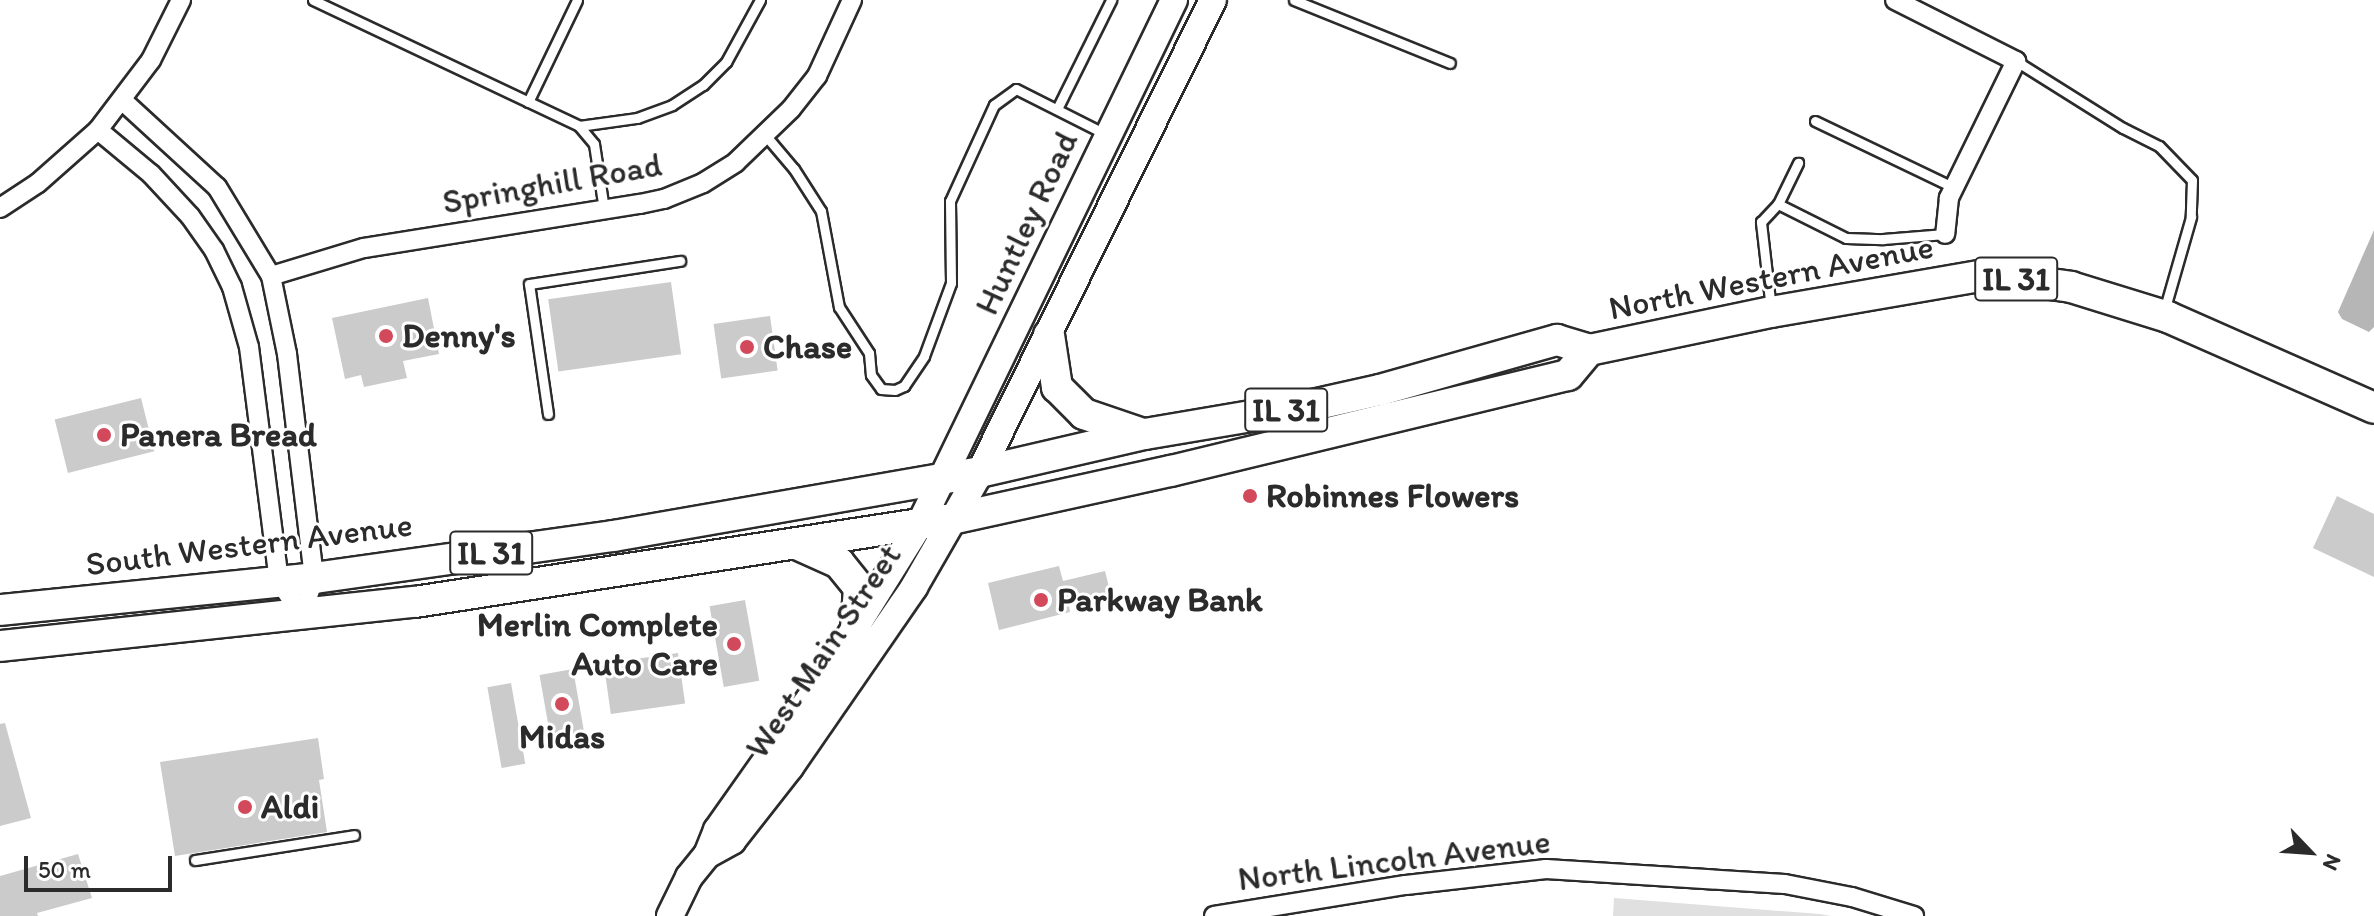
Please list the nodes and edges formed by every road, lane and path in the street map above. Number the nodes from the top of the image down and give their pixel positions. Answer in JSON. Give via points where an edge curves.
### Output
{"nodes":[{"id":1,"x":181,"y":0,"type":"edge"},
{"id":2,"x":313,"y":0,"type":"edge"},
{"id":3,"x":577,"y":0,"type":"edge"},
{"id":4,"x":760,"y":0,"type":"edge"},
{"id":5,"x":852,"y":0,"type":"edge"},
{"id":6,"x":1111,"y":0,"type":"edge"},
{"id":7,"x":1174,"y":0,"type":"edge"},
{"id":8,"x":1213,"y":0,"type":"edge"},
{"id":9,"x":1294,"y":0,"type":"edge"},
{"id":10,"x":1895,"y":0,"type":"edge"},
{"id":11,"x":2016,"y":61,"type":"junction"},
{"id":12,"x":1450,"y":63,"type":"dead end"},
{"id":13,"x":123,"y":101,"type":"junction"},
{"id":14,"x":528,"y":102,"type":"junction"},
{"id":15,"x":1057,"y":109,"type":"junction"},
{"id":16,"x":1815,"y":121,"type":"dead end"},
{"id":17,"x":579,"y":126,"type":"junction"},
{"id":18,"x":98,"y":130,"type":"junction"},
{"id":19,"x":1108,"y":135,"type":"junction"},
{"id":20,"x":766,"y":136,"type":"junction"},
{"id":21,"x":1798,"y":163,"type":"dead end"},
{"id":22,"x":1955,"y":188,"type":"junction"},
{"id":23,"x":1778,"y":204,"type":"junction"},
{"id":24,"x":0,"y":208,"type":"edge"},
{"id":25,"x":604,"y":210,"type":"junction"},
{"id":26,"x":1945,"y":234,"type":"joint"},
{"id":27,"x":680,"y":261,"type":"dead end"},
{"id":28,"x":271,"y":276,"type":"junction"},
{"id":29,"x":1771,"y":312,"type":"junction"},
{"id":30,"x":2163,"y":316,"type":"junction"},
{"id":31,"x":1049,"y":335,"type":"junction"},
{"id":32,"x":1589,"y":350,"type":"junction"},
{"id":33,"x":2372,"y":401,"type":"edge"},
{"id":34,"x":548,"y":414,"type":"dead end"},
{"id":35,"x":1145,"y":434,"type":"junction"},
{"id":36,"x":980,"y":472,"type":"junction"},
{"id":37,"x":944,"y":478,"type":"junction"},
{"id":38,"x":952,"y":519,"type":"junction"},
{"id":39,"x":921,"y":522,"type":"junction"},
{"id":40,"x":799,"y":545,"type":"junction"},
{"id":41,"x":314,"y":578,"type":"junction"},
{"id":42,"x":279,"y":581,"type":"junction"},
{"id":43,"x":0,"y":610,"type":"edge"},
{"id":44,"x":302,"y":615,"type":"junction"},
{"id":45,"x":856,"y":628,"type":"junction"},
{"id":46,"x":0,"y":646,"type":"edge"},
{"id":47,"x":354,"y":835,"type":"dead end"},
{"id":48,"x":707,"y":855,"type":"junction"},
{"id":49,"x":195,"y":860,"type":"dead end"},
{"id":50,"x":670,"y":916,"type":"edge"},
{"id":51,"x":1214,"y":916,"type":"edge"},
{"id":52,"x":1914,"y":916,"type":"edge"}],
"edges":[{"from":1,"to":13,"type":"street"},
{"from":2,"to":14,"type":"lane"},
{"from":3,"to":14,"type":"lane"},
{"from":4,"to":17,"type":"lane","via":[[726,62],[703,85],[672,105],[637,118]]},
{"from":5,"to":20,"type":"street","name":"Springhill Road","via":[[817,76]]},
{"from":6,"to":15,"type":"lane"},
{"from":7,"to":19,"type":"street","name":"Huntley Road"},
{"from":8,"to":31,"type":"street","name":"Huntley Road"},
{"from":9,"to":12,"type":"lane"},
{"from":10,"to":11,"type":"street"},
{"from":11,"to":22,"type":"street"},
{"from":11,"to":30,"type":"lane","via":[[2159,146],[2192,180],[2191,217]]},
{"from":13,"to":18,"type":"street"},
{"from":13,"to":28,"type":"street","via":[[217,187]]},
{"from":14,"to":17,"type":"lane"},
{"from":15,"to":19,"type":"lane"},
{"from":15,"to":20,"type":"lane","via":[[1016,89],[994,105],[950,201],[951,283],[924,356],[904,386],[895,390],[881,389],[871,375],[869,353],[839,307],[821,211]]},
{"from":16,"to":22,"type":"lane"},
{"from":17,"to":25,"type":"lane","via":[[594,144]]},
{"from":18,"to":24,"type":"street","via":[[38,183]]},
{"from":18,"to":42,"type":"street","via":[[151,174],[190,216],[232,287],[249,347]]},
{"from":19,"to":37,"type":"street","name":"Huntley Road"},
{"from":20,"to":25,"type":"street","name":"Springhill Road","via":[[703,183],[664,199]]},
{"from":21,"to":23,"type":"lane"},
{"from":22,"to":26,"type":"street"},
{"from":23,"to":26,"type":"lane","via":[[1846,238]]},
{"from":23,"to":29,"type":"lane","via":[[1761,222]]},
{"from":25,"to":28,"type":"street","name":"Springhill Road","via":[[364,248]]},
{"from":27,"to":34,"type":"lane","via":[[529,284]]},
{"from":28,"to":41,"type":"street","via":[[301,458]]},
{"from":29,"to":30,"type":"main road","name":"North Western Avenue","number":"IL 31","via":[[1986,275],[2071,287]]},
{"from":29,"to":32,"type":"main road","name":"North Western Avenue","number":"IL 31"},
{"from":30,"to":33,"type":"main road","name":"North Western Avenue","number":"IL 31"},
{"from":31,"to":35,"type":"main road","via":[[1057,387],[1084,414]]},
{"from":31,"to":36,"type":"street","name":"Huntley Road"},
{"from":32,"to":35,"type":"main road","name":"North Western Avenue","number":"IL 31","via":[[1557,340],[1380,390]]},
{"from":32,"to":38,"type":"main road","name":"North Western Avenue","via":[[1568,375]]},
{"from":35,"to":36,"type":"main road","name":"North Western Avenue","number":"IL 31"},
{"from":36,"to":37,"type":"main road","name":"South Western Avenue","number":"IL 31"},
{"from":36,"to":38,"type":"street","name":"West Main Street"},
{"from":37,"to":39,"type":"street","name":"West Main Street"},
{"from":37,"to":41,"type":"main road","name":"South Western Avenue","number":"IL 31","via":[[590,540]]},
{"from":38,"to":39,"type":"main road"},
{"from":38,"to":48,"type":"street","name":"West Main Street","via":[[914,587],[790,767],[732,841]]},
{"from":39,"to":40,"type":"main road"},
{"from":39,"to":45,"type":"street","name":"West Main Street"},
{"from":40,"to":44,"type":"main road"},
{"from":40,"to":45,"type":"main road","via":[[839,563],[859,588]]},
{"from":41,"to":42,"type":"main road","name":"South Western Avenue","number":"IL 31"},
{"from":41,"to":44,"type":"street"},
{"from":42,"to":43,"type":"main road","name":"South Western Avenue","number":"IL 31"},
{"from":42,"to":44,"type":"street"},
{"from":44,"to":46,"type":"main road"},
{"from":45,"to":48,"type":"street","name":"West Main Street","via":[[717,830]]},
{"from":47,"to":49,"type":"lane"},
{"from":48,"to":50,"type":"street","name":"West Main Street"},
{"from":51,"to":52,"type":"street","name":"North Lincoln Avenue","via":[[1546,869],[1785,884]]}]}
